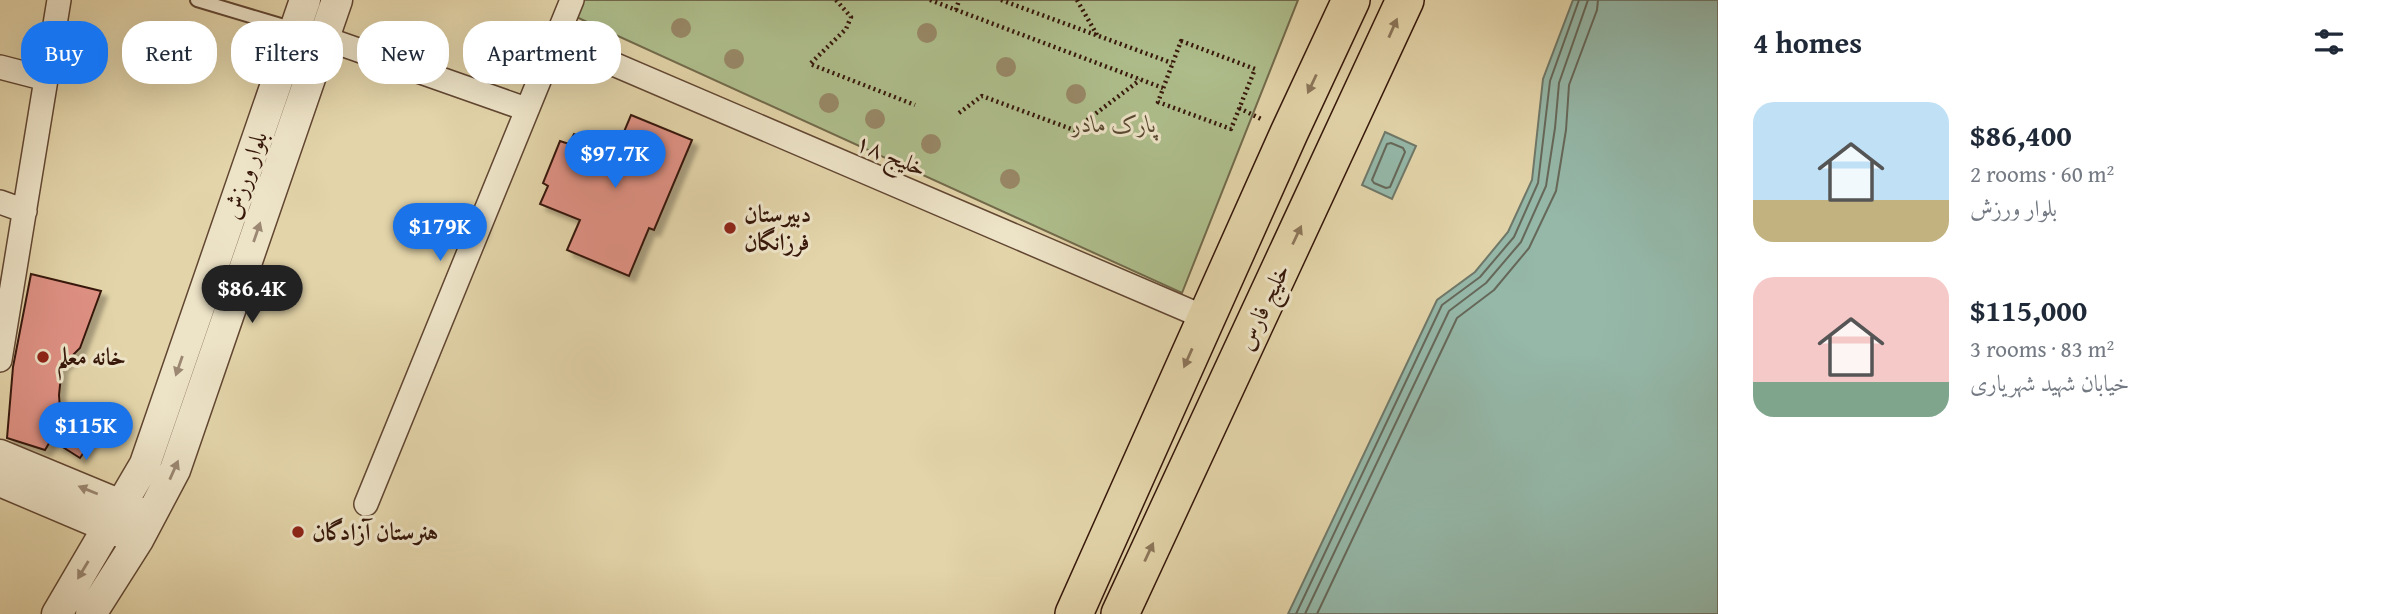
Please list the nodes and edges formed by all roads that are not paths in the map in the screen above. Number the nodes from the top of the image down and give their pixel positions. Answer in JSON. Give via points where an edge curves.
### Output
{"nodes":[{"id":1,"x":59,"y":0,"type":"edge"},
{"id":2,"x":197,"y":0,"type":"edge"},
{"id":3,"x":305,"y":0,"type":"edge"},
{"id":4,"x":337,"y":0,"type":"edge"},
{"id":5,"x":572,"y":0,"type":"edge"},
{"id":6,"x":1351,"y":0,"type":"edge"},
{"id":7,"x":1405,"y":0,"type":"edge"},
{"id":8,"x":56,"y":21,"type":"edge"},
{"id":9,"x":266,"y":21,"type":"edge"},
{"id":10,"x":298,"y":21,"type":"edge"},
{"id":11,"x":330,"y":21,"type":"edge"},
{"id":12,"x":563,"y":21,"type":"edge"},
{"id":13,"x":343,"y":45,"type":"edge"},
{"id":14,"x":0,"y":67,"type":"edge"},
{"id":15,"x":621,"y":67,"type":"edge"},
{"id":16,"x":21,"y":72,"type":"edge"},
{"id":17,"x":45,"y":84,"type":"edge"},
{"id":18,"x":276,"y":84,"type":"edge"},
{"id":19,"x":308,"y":84,"type":"edge"},
{"id":20,"x":536,"y":84,"type":"edge"},
{"id":21,"x":526,"y":109,"type":"junction"},
{"id":22,"x":0,"y":202,"type":"edge"},
{"id":23,"x":25,"y":211,"type":"junction"},
{"id":24,"x":3,"y":317,"type":"edge"},
{"id":25,"x":1206,"y":318,"type":"junction"},
{"id":26,"x":0,"y":360,"type":"edge"},
{"id":27,"x":0,"y":455,"type":"edge"},
{"id":28,"x":0,"y":481,"type":"edge"},
{"id":29,"x":366,"y":504,"type":"dead end"},
{"id":30,"x":115,"y":515,"type":"junction"},
{"id":31,"x":144,"y":529,"type":"junction"},
{"id":32,"x":57,"y":614,"type":"edge"},
{"id":33,"x":91,"y":614,"type":"edge"},
{"id":34,"x":1074,"y":614,"type":"edge"},
{"id":35,"x":1120,"y":614,"type":"edge"}],
"edges":[{"from":1,"to":8,"type":"street"},
{"from":2,"to":9,"type":"lane"},
{"from":3,"to":10,"type":"street","name":"بلوار ورزش"},
{"from":4,"to":11,"type":"street","name":"بلوار ورزش"},
{"from":5,"to":12,"type":"street"},
{"from":6,"to":25,"type":"main road","name":"خلیج فارس","one_way":true},
{"from":35,"to":7,"type":"main road","name":"خلیج فارس","one_way":true},
{"from":13,"to":21,"type":"street"},
{"from":14,"to":16,"type":"street"},
{"from":15,"to":25,"type":"street","name":"خلیج ۱۸"},
{"from":17,"to":23,"type":"street"},
{"from":18,"to":30,"type":"street","name":"بلوار ورزش","one_way":true,"via":[[145,464]]},
{"from":31,"to":19,"type":"street","name":"بلوار ورزش","one_way":true,"via":[[175,470]]},
{"from":20,"to":21,"type":"street"},
{"from":21,"to":29,"type":"street"},
{"from":22,"to":23,"type":"street"},
{"from":23,"to":24,"type":"street"},
{"from":24,"to":26,"type":"street"},
{"from":25,"to":34,"type":"main road","name":"خلیج فارس","one_way":true},
{"from":30,"to":27,"type":"street","one_way":true},
{"from":28,"to":30,"type":"street"},
{"from":30,"to":31,"type":"street"},
{"from":30,"to":32,"type":"street","name":"بلوار ورزش","one_way":true},
{"from":31,"to":33,"type":"street","name":"بلوار ورزش"}]}
